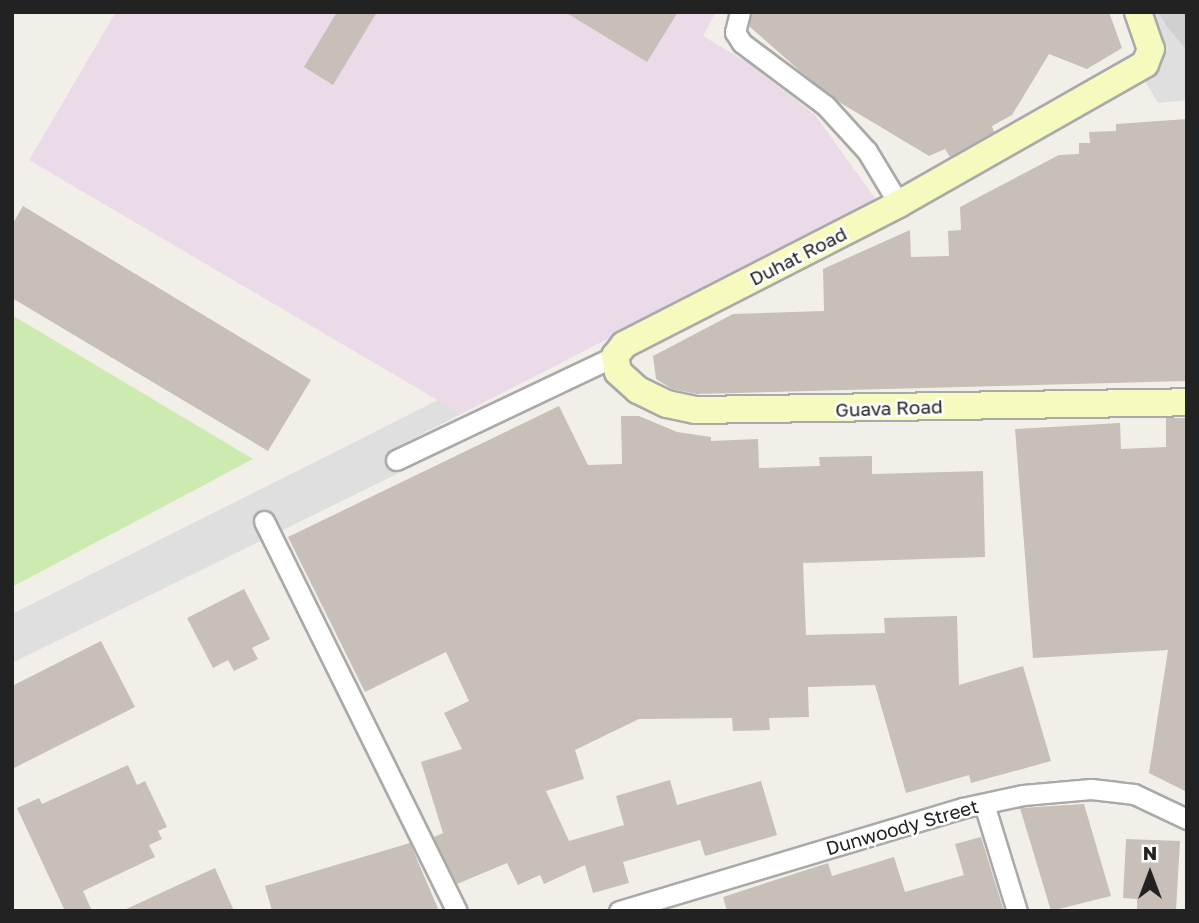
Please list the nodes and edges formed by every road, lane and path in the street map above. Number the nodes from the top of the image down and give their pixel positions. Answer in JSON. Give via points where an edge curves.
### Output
{"nodes":[{"id":1,"x":740,"y":12,"type":"edge"},
{"id":2,"x":1138,"y":12,"type":"edge"},
{"id":3,"x":899,"y":204,"type":"junction"},
{"id":4,"x":615,"y":356,"type":"junction"},
{"id":5,"x":1187,"y":402,"type":"edge"},
{"id":6,"x":396,"y":460,"type":"dead end"},
{"id":7,"x":264,"y":522,"type":"dead end"},
{"id":8,"x":984,"y":804,"type":"junction"},
{"id":9,"x":1187,"y":819,"type":"edge"},
{"id":10,"x":457,"y":911,"type":"edge"},
{"id":11,"x":619,"y":911,"type":"edge"},
{"id":12,"x":1017,"y":911,"type":"edge"}],
"edges":[{"from":1,"to":3,"type":"street","via":[[735,32],[743,43],[825,105],[866,151]]},
{"from":2,"to":3,"type":"street","name":"Duhat Road","via":[[1151,49],[1144,64]]},
{"from":3,"to":4,"type":"street","name":"Duhat Road","via":[[624,345]]},
{"from":4,"to":5,"type":"street","name":"Guava Road","via":[[618,372],[638,390],[667,404],[695,410]]},
{"from":4,"to":6,"type":"street","name":"Duhat Road"},
{"from":7,"to":10,"type":"street"},
{"from":8,"to":9,"type":"street","name":"Dunwoody Street","via":[[1091,789],[1134,794]]},
{"from":8,"to":11,"type":"street","name":"Dunwoody Street"},
{"from":8,"to":12,"type":"street"}]}
